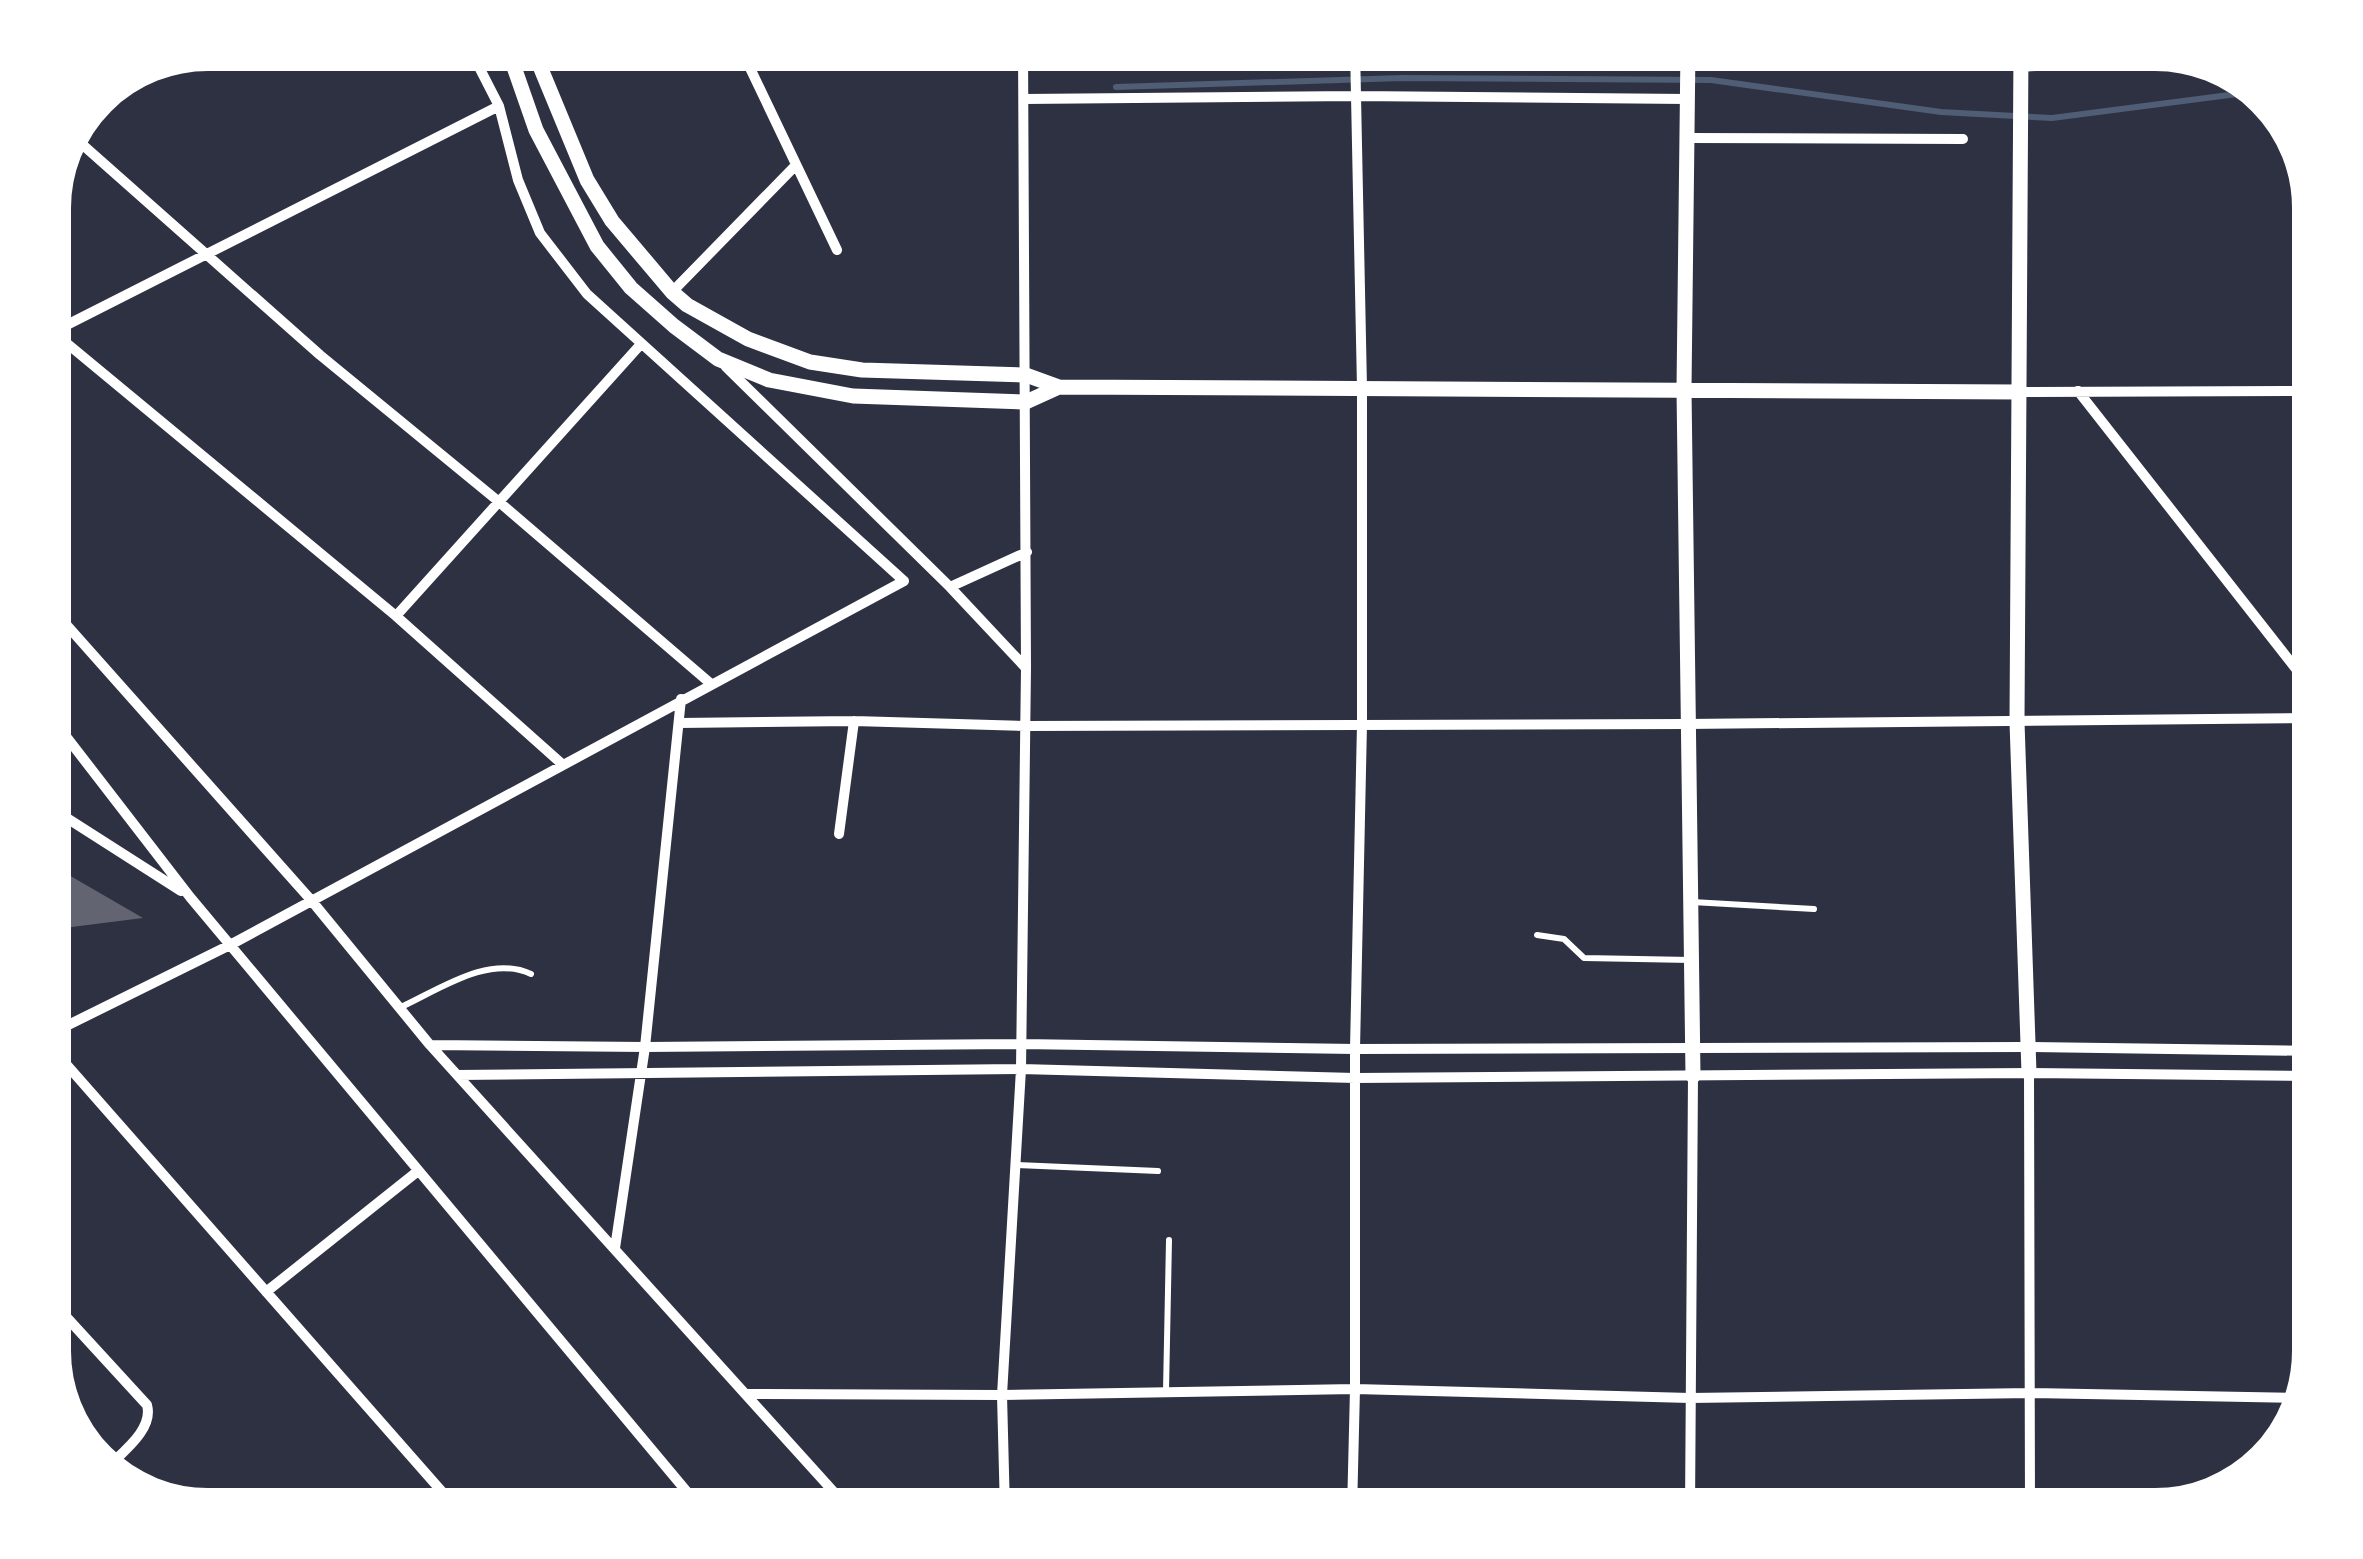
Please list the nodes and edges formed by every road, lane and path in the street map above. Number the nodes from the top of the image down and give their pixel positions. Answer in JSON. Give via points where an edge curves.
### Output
{"nodes":[{"id":1,"x":478,"y":65,"type":"edge"},
{"id":2,"x":512,"y":65,"type":"edge"},
{"id":3,"x":539,"y":65,"type":"edge"},
{"id":4,"x":748,"y":65,"type":"edge"},
{"id":5,"x":1023,"y":65,"type":"edge"},
{"id":6,"x":1355,"y":65,"type":"edge"},
{"id":7,"x":1688,"y":65,"type":"edge"},
{"id":8,"x":2021,"y":65,"type":"edge"},
{"id":9,"x":2080,"y":65,"type":"edge"},
{"id":10,"x":2021,"y":71,"type":"junction"},
{"id":11,"x":1356,"y":96,"type":"junction"},
{"id":12,"x":1024,"y":99,"type":"junction"},
{"id":13,"x":1687,"y":99,"type":"junction"},
{"id":14,"x":498,"y":106,"type":"junction"},
{"id":15,"x":1687,"y":138,"type":"junction"},
{"id":16,"x":1963,"y":139,"type":"dead end"},
{"id":17,"x":81,"y":143,"type":"edge"},
{"id":18,"x":796,"y":165,"type":"junction"},
{"id":19,"x":836,"y":250,"type":"dead end"},
{"id":20,"x":208,"y":253,"type":"junction"},
{"id":21,"x":672,"y":292,"type":"junction"},
{"id":22,"x":65,"y":325,"type":"edge"},
{"id":23,"x":641,"y":344,"type":"junction"},
{"id":24,"x":65,"y":345,"type":"edge"},
{"id":25,"x":796,"y":356,"type":"junction"},
{"id":26,"x":718,"y":359,"type":"junction"},
{"id":27,"x":1026,"y":375,"type":"junction"},
{"id":28,"x":788,"y":384,"type":"junction"},
{"id":29,"x":1059,"y":387,"type":"junction"},
{"id":30,"x":1362,"y":388,"type":"junction"},
{"id":31,"x":1684,"y":389,"type":"junction"},
{"id":32,"x":2078,"y":390,"type":"junction"},
{"id":33,"x":2298,"y":391,"type":"edge"},
{"id":34,"x":2019,"y":392,"type":"junction"},
{"id":35,"x":1026,"y":402,"type":"junction"},
{"id":36,"x":498,"y":501,"type":"junction"},
{"id":37,"x":1027,"y":552,"type":"junction"},
{"id":38,"x":950,"y":586,"type":"junction"},
{"id":39,"x":396,"y":616,"type":"junction"},
{"id":40,"x":65,"y":623,"type":"edge"},
{"id":41,"x":1026,"y":668,"type":"junction"},
{"id":42,"x":2298,"y":670,"type":"edge"},
{"id":43,"x":710,"y":683,"type":"junction"},
{"id":44,"x":681,"y":699,"type":"junction"},
{"id":45,"x":2298,"y":718,"type":"edge"},
{"id":46,"x":854,"y":721,"type":"junction"},
{"id":47,"x":2017,"y":722,"type":"junction"},
{"id":48,"x":679,"y":723,"type":"junction"},
{"id":49,"x":1362,"y":724,"type":"junction"},
{"id":50,"x":1687,"y":724,"type":"junction"},
{"id":51,"x":1025,"y":726,"type":"junction"},
{"id":52,"x":65,"y":734,"type":"edge"},
{"id":53,"x":562,"y":764,"type":"junction"},
{"id":54,"x":65,"y":817,"type":"edge"},
{"id":55,"x":839,"y":834,"type":"dead end"},
{"id":56,"x":190,"y":897,"type":"junction"},
{"id":57,"x":311,"y":900,"type":"junction"},
{"id":58,"x":1691,"y":902,"type":"junction"},
{"id":59,"x":1814,"y":909,"type":"dead end"},
{"id":60,"x":1537,"y":935,"type":"dead end"},
{"id":61,"x":230,"y":945,"type":"junction"},
{"id":62,"x":1692,"y":960,"type":"junction"},
{"id":63,"x":531,"y":974,"type":"dead end"},
{"id":64,"x":399,"y":1008,"type":"junction"},
{"id":65,"x":65,"y":1026,"type":"edge"},
{"id":66,"x":1021,"y":1044,"type":"junction"},
{"id":67,"x":430,"y":1045,"type":"junction"},
{"id":68,"x":645,"y":1047,"type":"junction"},
{"id":69,"x":1694,"y":1047,"type":"junction"},
{"id":70,"x":2027,"y":1047,"type":"junction"},
{"id":71,"x":1355,"y":1050,"type":"junction"},
{"id":72,"x":2298,"y":1051,"type":"edge"},
{"id":73,"x":65,"y":1063,"type":"edge"},
{"id":74,"x":1021,"y":1068,"type":"junction"},
{"id":75,"x":2029,"y":1073,"type":"junction"},
{"id":76,"x":457,"y":1075,"type":"junction"},
{"id":77,"x":640,"y":1075,"type":"junction"},
{"id":78,"x":1693,"y":1076,"type":"junction"},
{"id":79,"x":2298,"y":1076,"type":"edge"},
{"id":80,"x":1355,"y":1078,"type":"junction"},
{"id":81,"x":1015,"y":1165,"type":"junction"},
{"id":82,"x":418,"y":1170,"type":"junction"},
{"id":83,"x":1158,"y":1171,"type":"dead end"},
{"id":84,"x":1168,"y":1240,"type":"dead end"},
{"id":85,"x":615,"y":1248,"type":"junction"},
{"id":86,"x":266,"y":1292,"type":"junction"},
{"id":87,"x":65,"y":1316,"type":"edge"},
{"id":88,"x":1356,"y":1389,"type":"junction"},
{"id":89,"x":1166,"y":1392,"type":"junction"},
{"id":90,"x":2031,"y":1392,"type":"junction"},
{"id":91,"x":746,"y":1394,"type":"junction"},
{"id":92,"x":1002,"y":1395,"type":"junction"},
{"id":93,"x":1690,"y":1398,"type":"junction"},
{"id":94,"x":2290,"y":1398,"type":"edge"},
{"id":95,"x":115,"y":1460,"type":"edge"},
{"id":96,"x":443,"y":1494,"type":"edge"},
{"id":97,"x":688,"y":1494,"type":"edge"},
{"id":98,"x":835,"y":1494,"type":"edge"},
{"id":99,"x":1004,"y":1494,"type":"edge"},
{"id":100,"x":1353,"y":1494,"type":"edge"},
{"id":101,"x":1690,"y":1494,"type":"edge"},
{"id":102,"x":2030,"y":1494,"type":"edge"}],
"edges":[{"from":1,"to":14,"type":"street"},
{"from":2,"to":26,"type":"street","via":[[536,130],[597,246],[631,288]]},
{"from":3,"to":21,"type":"street","via":[[587,180]]},
{"from":4,"to":18,"type":"street"},
{"from":5,"to":12,"type":"street"},
{"from":6,"to":11,"type":"street"},
{"from":7,"to":13,"type":"street"},
{"from":8,"to":10,"type":"street"},
{"from":9,"to":10,"type":"street"},
{"from":10,"to":34,"type":"street"},
{"from":11,"to":12,"type":"street"},
{"from":11,"to":13,"type":"street"},
{"from":11,"to":30,"type":"street"},
{"from":12,"to":27,"type":"street"},
{"from":13,"to":15,"type":"street"},
{"from":14,"to":20,"type":"street"},
{"from":14,"to":23,"type":"street","via":[[540,233],[588,294]]},
{"from":15,"to":16,"type":"street"},
{"from":15,"to":31,"type":"street"},
{"from":17,"to":20,"type":"street"},
{"from":18,"to":19,"type":"street"},
{"from":18,"to":21,"type":"street"},
{"from":20,"to":22,"type":"street"},
{"from":20,"to":36,"type":"street","via":[[320,356]]},
{"from":21,"to":25,"type":"street","via":[[720,325]]},
{"from":23,"to":36,"type":"street"},
{"from":23,"to":43,"type":"street","via":[[904,578]]},
{"from":24,"to":39,"type":"street"},
{"from":25,"to":27,"type":"street","via":[[862,370]]},
{"from":25,"to":28,"type":"street"},
{"from":26,"to":28,"type":"street"},
{"from":26,"to":38,"type":"street"},
{"from":27,"to":29,"type":"street"},
{"from":27,"to":35,"type":"street"},
{"from":28,"to":35,"type":"street","via":[[853,396]]},
{"from":29,"to":30,"type":"street"},
{"from":29,"to":35,"type":"street"},
{"from":30,"to":31,"type":"street"},
{"from":30,"to":49,"type":"street"},
{"from":31,"to":34,"type":"street"},
{"from":31,"to":50,"type":"street"},
{"from":32,"to":33,"type":"street"},
{"from":32,"to":34,"type":"street"},
{"from":32,"to":42,"type":"street"},
{"from":34,"to":47,"type":"street"},
{"from":35,"to":37,"type":"street"},
{"from":36,"to":39,"type":"street"},
{"from":36,"to":43,"type":"street"},
{"from":37,"to":38,"type":"street"},
{"from":37,"to":41,"type":"street"},
{"from":38,"to":41,"type":"street"},
{"from":39,"to":53,"type":"street"},
{"from":40,"to":57,"type":"street"},
{"from":41,"to":51,"type":"street"},
{"from":43,"to":44,"type":"street"},
{"from":44,"to":48,"type":"street"},
{"from":44,"to":53,"type":"street"},
{"from":45,"to":47,"type":"street"},
{"from":46,"to":48,"type":"street"},
{"from":46,"to":51,"type":"street"},
{"from":46,"to":55,"type":"street"},
{"from":47,"to":50,"type":"street"},
{"from":47,"to":70,"type":"street"},
{"from":48,"to":68,"type":"street"},
{"from":49,"to":50,"type":"street"},
{"from":49,"to":51,"type":"street"},
{"from":49,"to":71,"type":"street"},
{"from":50,"to":58,"type":"street"},
{"from":51,"to":66,"type":"street"},
{"from":52,"to":56,"type":"street"},
{"from":53,"to":57,"type":"street"},
{"from":54,"to":56,"type":"street"},
{"from":56,"to":61,"type":"street"},
{"from":57,"to":61,"type":"street"},
{"from":57,"to":64,"type":"street"},
{"from":58,"to":59,"type":"lane"},
{"from":58,"to":62,"type":"street"},
{"from":60,"to":62,"type":"lane","via":[[1569,942],[1584,958]]},
{"from":61,"to":65,"type":"street"},
{"from":61,"to":82,"type":"street"},
{"from":62,"to":69,"type":"street"},
{"from":63,"to":64,"type":"lane","via":[[516,967],[486,969]]},
{"from":64,"to":67,"type":"street"},
{"from":66,"to":68,"type":"street"},
{"from":66,"to":71,"type":"street"},
{"from":66,"to":74,"type":"street"},
{"from":67,"to":68,"type":"street"},
{"from":67,"to":76,"type":"street"},
{"from":68,"to":77,"type":"street"},
{"from":69,"to":70,"type":"street"},
{"from":69,"to":71,"type":"street"},
{"from":69,"to":78,"type":"street"},
{"from":70,"to":72,"type":"street"},
{"from":70,"to":75,"type":"street"},
{"from":71,"to":80,"type":"street"},
{"from":73,"to":86,"type":"street"},
{"from":74,"to":77,"type":"street"},
{"from":74,"to":80,"type":"street"},
{"from":74,"to":81,"type":"street"},
{"from":75,"to":78,"type":"street"},
{"from":75,"to":79,"type":"street"},
{"from":75,"to":90,"type":"street"},
{"from":76,"to":77,"type":"street"},
{"from":76,"to":85,"type":"street"},
{"from":77,"to":85,"type":"street"},
{"from":78,"to":80,"type":"street"},
{"from":78,"to":93,"type":"street"},
{"from":80,"to":88,"type":"street"},
{"from":81,"to":83,"type":"lane"},
{"from":81,"to":92,"type":"street"},
{"from":82,"to":86,"type":"street"},
{"from":82,"to":97,"type":"street"},
{"from":84,"to":89,"type":"lane"},
{"from":85,"to":91,"type":"street"},
{"from":86,"to":96,"type":"street"},
{"from":87,"to":95,"type":"street","via":[[150,1412],[146,1426]]},
{"from":88,"to":89,"type":"street"},
{"from":88,"to":93,"type":"street"},
{"from":88,"to":100,"type":"street"},
{"from":89,"to":92,"type":"street"},
{"from":90,"to":93,"type":"street"},
{"from":90,"to":94,"type":"street"},
{"from":90,"to":102,"type":"street"},
{"from":91,"to":92,"type":"street"},
{"from":91,"to":98,"type":"street"},
{"from":92,"to":99,"type":"street"},
{"from":93,"to":101,"type":"street"}]}
